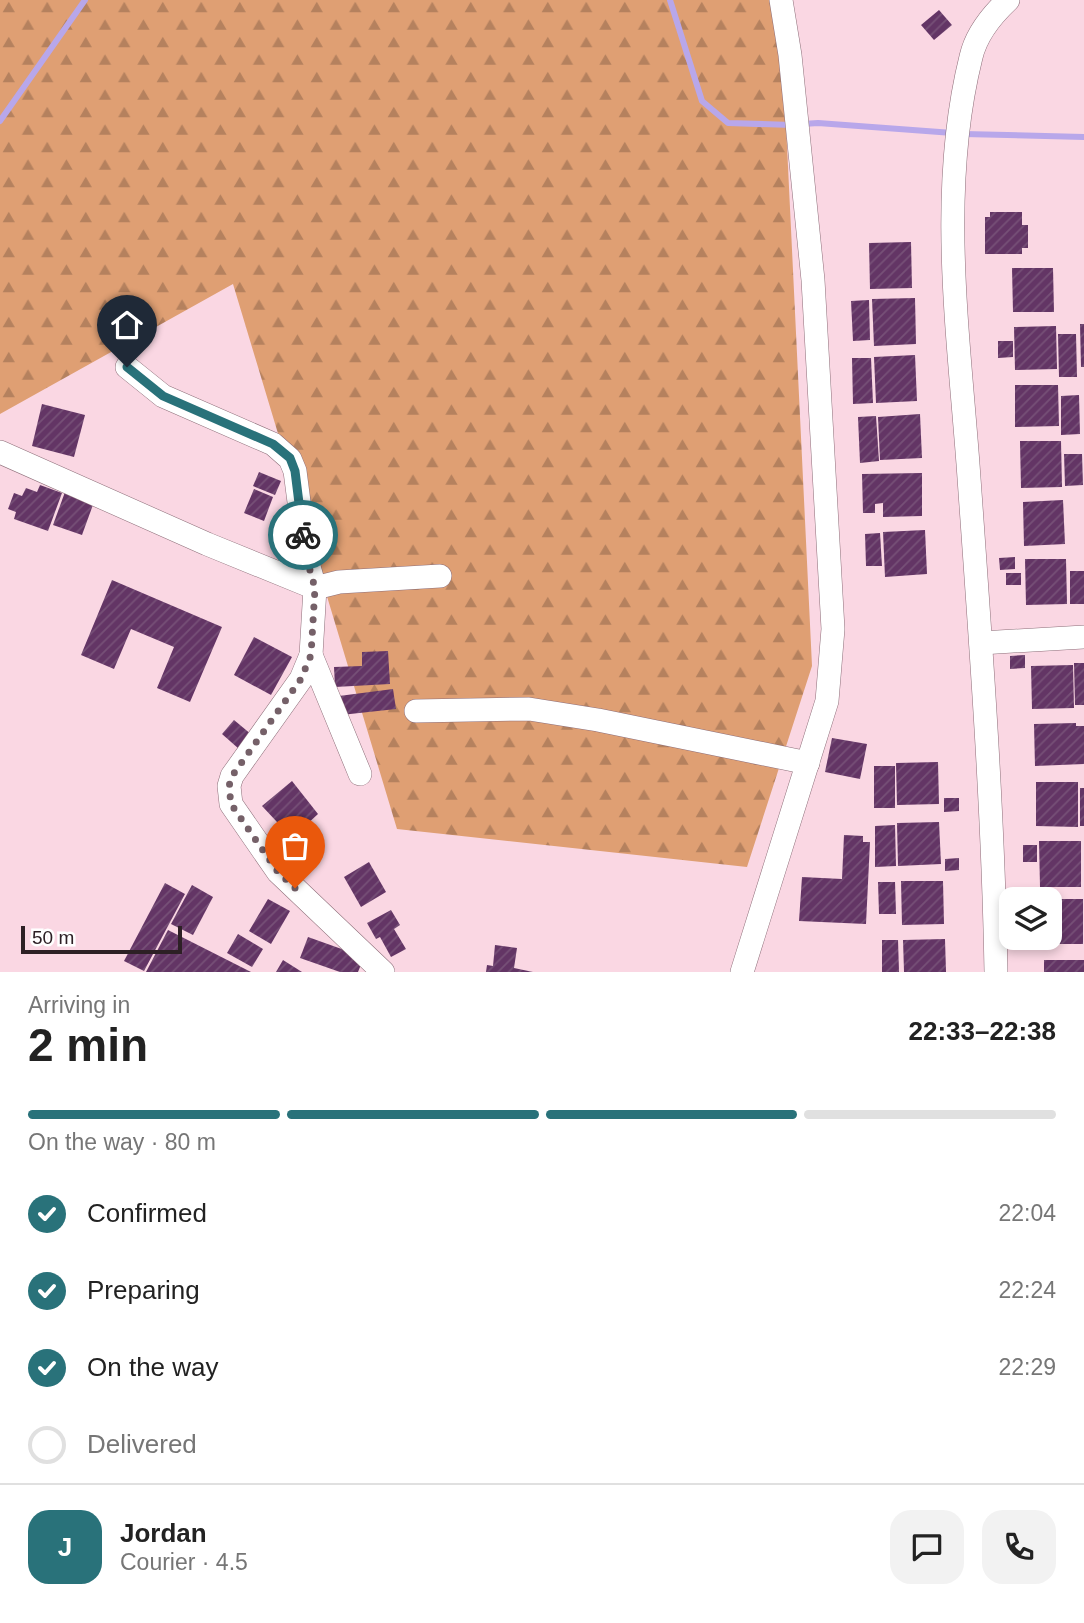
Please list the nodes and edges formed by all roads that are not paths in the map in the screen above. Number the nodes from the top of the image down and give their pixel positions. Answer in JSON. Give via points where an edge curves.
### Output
{"nodes":[{"id":1,"x":781,"y":0,"type":"edge"},
{"id":2,"x":1008,"y":0,"type":"edge"},
{"id":3,"x":127,"y":367,"type":"dead end"},
{"id":4,"x":0,"y":452,"type":"edge"},
{"id":5,"x":440,"y":576,"type":"dead end"},
{"id":6,"x":315,"y":588,"type":"junction"},
{"id":7,"x":1084,"y":637,"type":"edge"},
{"id":8,"x":981,"y":643,"type":"junction"},
{"id":9,"x":311,"y":655,"type":"junction"},
{"id":10,"x":416,"y":712,"type":"dead end"},
{"id":11,"x":808,"y":763,"type":"junction"},
{"id":12,"x":360,"y":774,"type":"dead end"},
{"id":13,"x":383,"y":972,"type":"edge"},
{"id":14,"x":742,"y":972,"type":"edge"},
{"id":15,"x":996,"y":972,"type":"edge"}],
"edges":[{"from":1,"to":11,"type":"street","via":[[813,280],[833,629],[827,701]]},
{"from":2,"to":8,"type":"street","via":[[981,33],[971,55],[961,109],[953,208],[955,294]]},
{"from":3,"to":6,"type":"street","via":[[163,396],[273,444],[290,458]]},
{"from":4,"to":6,"type":"street"},
{"from":5,"to":6,"type":"street","via":[[339,582]]},
{"from":6,"to":9,"type":"street"},
{"from":7,"to":8,"type":"street"},
{"from":8,"to":15,"type":"street"},
{"from":9,"to":12,"type":"street"},
{"from":9,"to":13,"type":"street","via":[[301,679],[232,776],[231,804],[278,872]]},
{"from":10,"to":11,"type":"street","via":[[529,709]]},
{"from":11,"to":14,"type":"street"}]}
